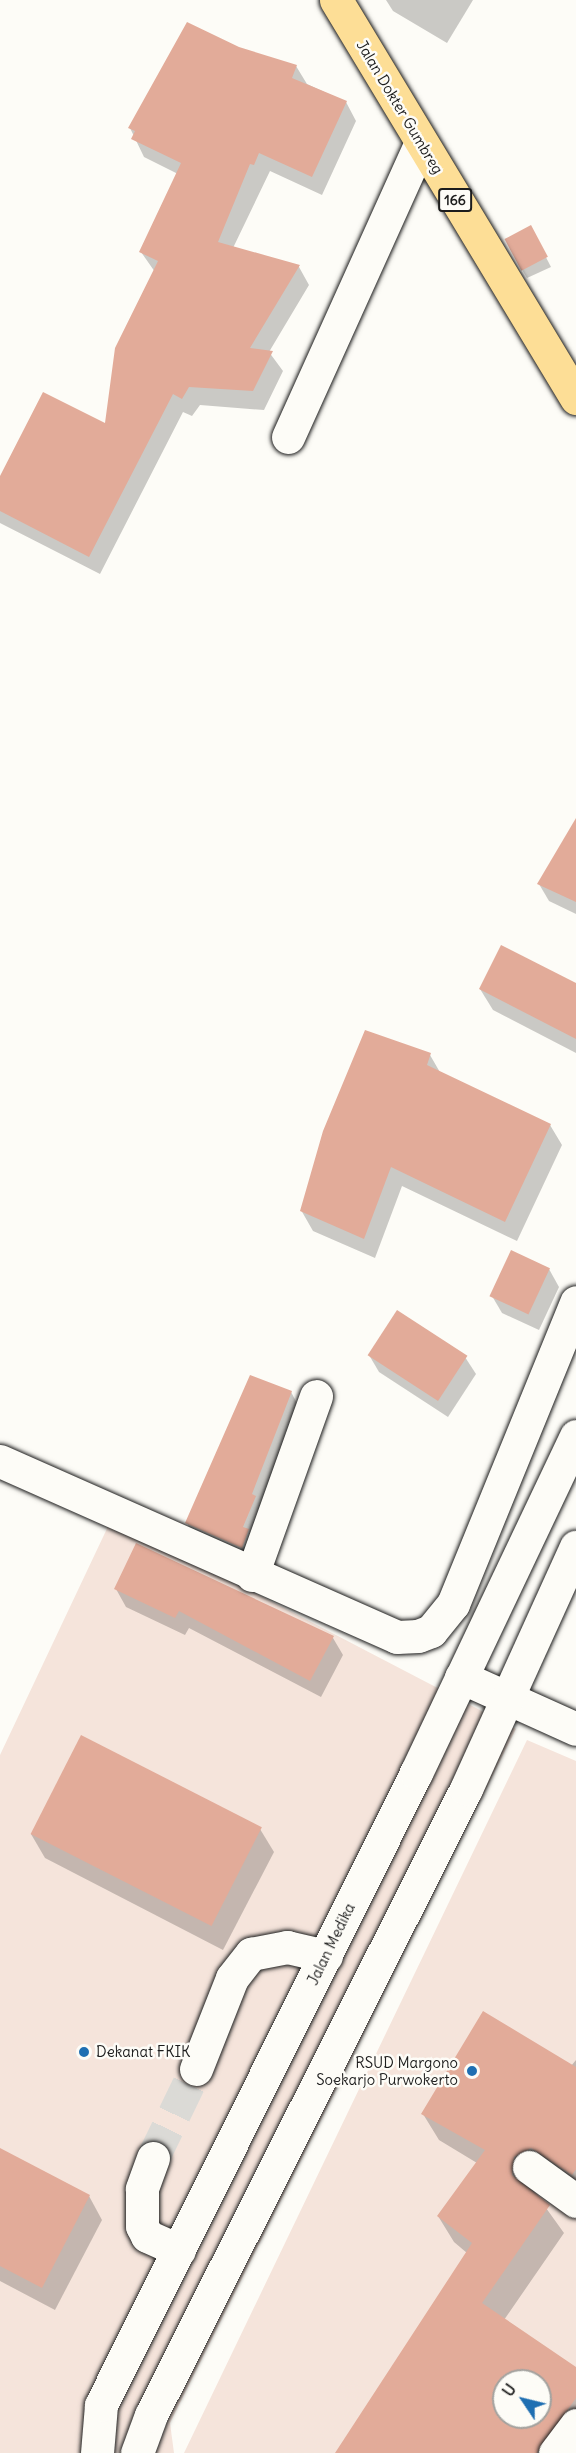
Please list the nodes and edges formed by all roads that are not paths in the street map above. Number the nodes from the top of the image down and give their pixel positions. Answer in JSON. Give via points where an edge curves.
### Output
{"nodes":[{"id":1,"x":336,"y":0,"type":"edge"},
{"id":2,"x":421,"y":143,"type":"junction"},
{"id":3,"x":576,"y":398,"type":"edge"},
{"id":4,"x":288,"y":437,"type":"dead end"},
{"id":5,"x":576,"y":1302,"type":"edge"},
{"id":6,"x":316,"y":1396,"type":"dead end"},
{"id":7,"x":576,"y":1436,"type":"edge"},
{"id":8,"x":0,"y":1461,"type":"edge"},
{"id":9,"x":576,"y":1547,"type":"edge"},
{"id":10,"x":252,"y":1575,"type":"junction"},
{"id":11,"x":461,"y":1677,"type":"junction"},
{"id":12,"x":506,"y":1697,"type":"junction"},
{"id":13,"x":576,"y":1729,"type":"edge"},
{"id":14,"x":326,"y":1956,"type":"junction"},
{"id":15,"x":196,"y":2069,"type":"tunnel mouth"},
{"id":16,"x":153,"y":2158,"type":"tunnel mouth"},
{"id":17,"x":529,"y":2167,"type":"dead end"},
{"id":18,"x":576,"y":2201,"type":"edge"},
{"id":19,"x":179,"y":2250,"type":"junction"},
{"id":20,"x":576,"y":2425,"type":"edge"},
{"id":21,"x":97,"y":2453,"type":"edge"},
{"id":22,"x":137,"y":2453,"type":"edge"},
{"id":23,"x":555,"y":2453,"type":"edge"}],
"edges":[{"from":1,"to":2,"type":"main road","name":"Jalan Dokter Gumbreg","number":"166"},
{"from":2,"to":3,"type":"main road","name":"Jalan Dokter Gumbreg","number":"166"},
{"from":2,"to":4,"type":"street"},
{"from":5,"to":10,"type":"street","via":[[453,1604],[431,1631],[397,1636]]},
{"from":6,"to":10,"type":"street"},
{"from":7,"to":11,"type":"street","name":"Jalan Medika"},
{"from":8,"to":10,"type":"street"},
{"from":9,"to":12,"type":"street"},
{"from":11,"to":12,"type":"street"},
{"from":11,"to":14,"type":"street","name":"Jalan Medika"},
{"from":12,"to":13,"type":"street"},
{"from":12,"to":22,"type":"street","via":[[466,1789],[156,2404]]},
{"from":14,"to":15,"type":"street","via":[[287,1947],[251,1954],[232,1978]]},
{"from":14,"to":19,"type":"street","name":"Jalan Medika"},
{"from":16,"to":19,"type":"street","via":[[142,2189],[142,2226],[147,2236]]},
{"from":17,"to":18,"type":"street"},
{"from":19,"to":21,"type":"street","name":"Jalan Medika","via":[[101,2405]]},
{"from":20,"to":23,"type":"street"}]}
